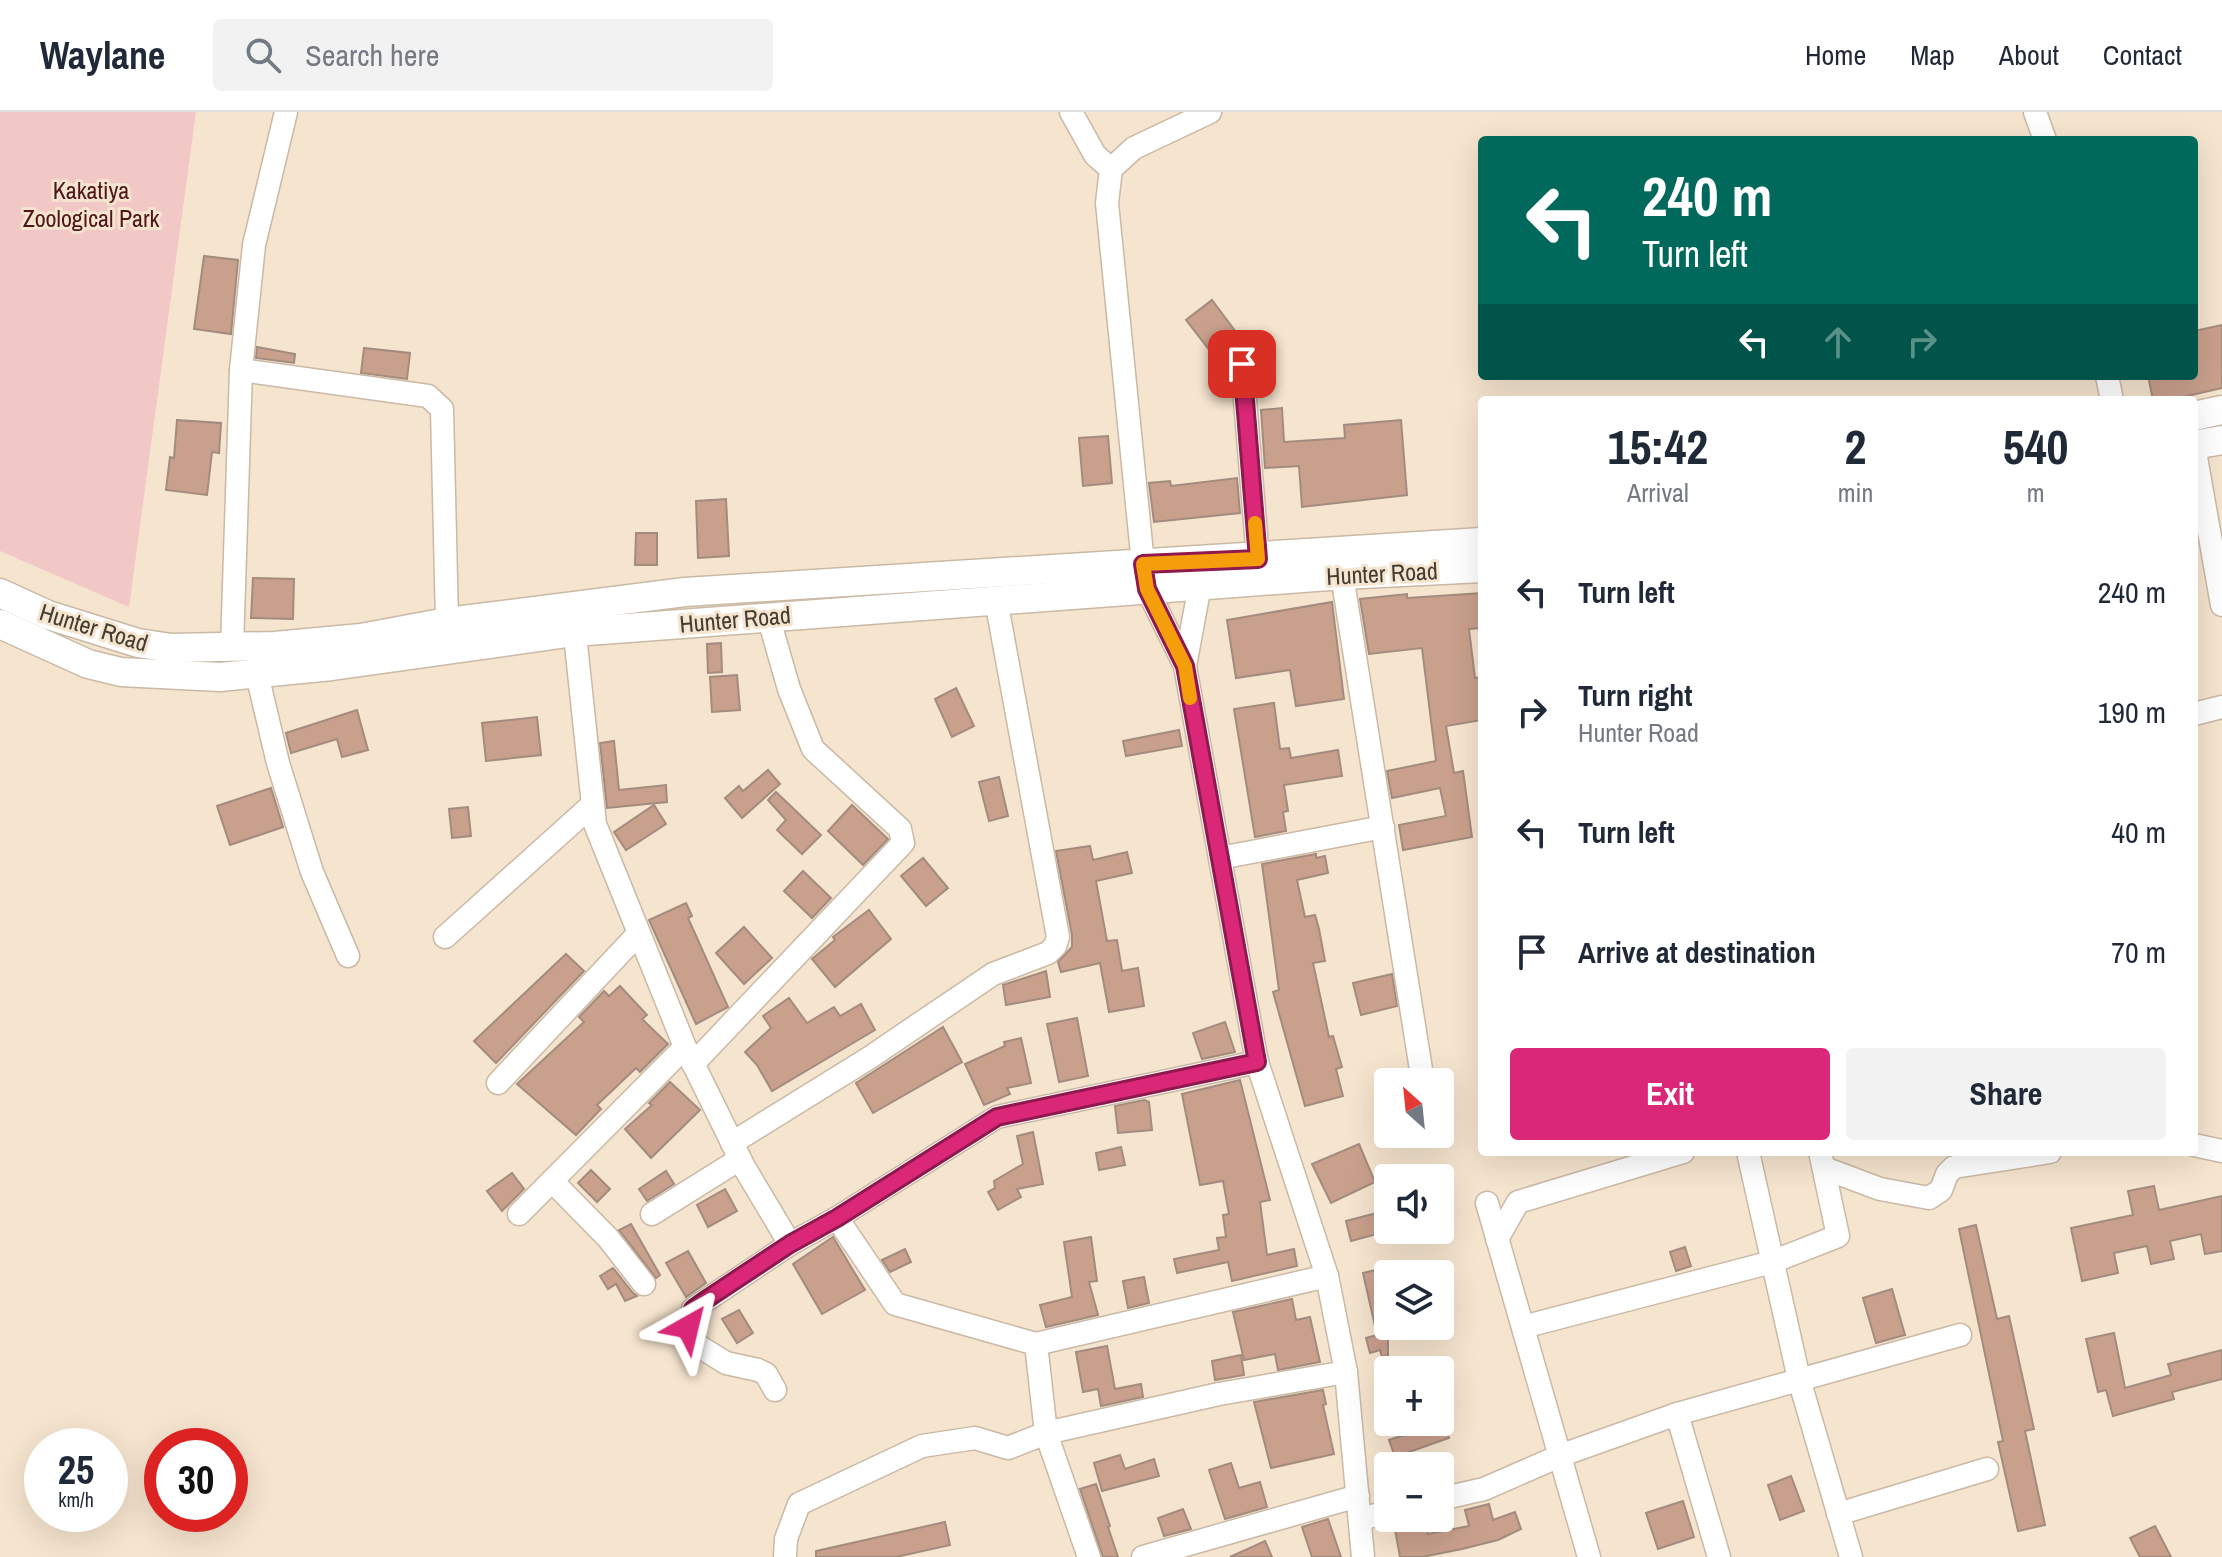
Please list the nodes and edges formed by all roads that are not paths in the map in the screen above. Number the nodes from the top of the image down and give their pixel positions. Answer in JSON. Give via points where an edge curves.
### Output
{"nodes":[{"id":1,"x":286,"y":112,"type":"edge"},
{"id":2,"x":1071,"y":112,"type":"edge"},
{"id":3,"x":1210,"y":112,"type":"edge"},
{"id":4,"x":2035,"y":112,"type":"edge"},
{"id":5,"x":2044,"y":136,"type":"edge"},
{"id":6,"x":1111,"y":169,"type":"junction"},
{"id":7,"x":1242,"y":364,"type":"dead end"},
{"id":8,"x":241,"y":370,"type":"junction"},
{"id":9,"x":2222,"y":410,"type":"edge"},
{"id":10,"x":2198,"y":415,"type":"edge"},
{"id":11,"x":2222,"y":440,"type":"edge"},
{"id":12,"x":2198,"y":444,"type":"edge"},
{"id":13,"x":2198,"y":468,"type":"edge"},
{"id":14,"x":1478,"y":542,"type":"edge"},
{"id":15,"x":1258,"y":559,"type":"junction"},
{"id":16,"x":1478,"y":568,"type":"edge"},
{"id":17,"x":1200,"y":573,"type":"junction"},
{"id":18,"x":1342,"y":575,"type":"junction"},
{"id":19,"x":1145,"y":576,"type":"junction"},
{"id":20,"x":0,"y":593,"type":"edge"},
{"id":21,"x":996,"y":600,"type":"junction"},
{"id":22,"x":2222,"y":605,"type":"edge"},
{"id":23,"x":768,"y":616,"type":"junction"},
{"id":24,"x":573,"y":619,"type":"junction"},
{"id":25,"x":447,"y":622,"type":"junction"},
{"id":26,"x":0,"y":624,"type":"edge"},
{"id":27,"x":232,"y":647,"type":"junction"},
{"id":28,"x":1185,"y":666,"type":"junction"},
{"id":29,"x":257,"y":674,"type":"junction"},
{"id":30,"x":2222,"y":707,"type":"edge"},
{"id":31,"x":2198,"y":713,"type":"edge"},
{"id":32,"x":592,"y":805,"type":"junction"},
{"id":33,"x":1383,"y":827,"type":"junction"},
{"id":34,"x":1220,"y":858,"type":"junction"},
{"id":35,"x":638,"y":934,"type":"junction"},
{"id":36,"x":445,"y":937,"type":"dead end"},
{"id":37,"x":348,"y":956,"type":"dead end"},
{"id":38,"x":689,"y":1056,"type":"junction"},
{"id":39,"x":1257,"y":1062,"type":"junction"},
{"id":40,"x":1421,"y":1068,"type":"edge"},
{"id":41,"x":498,"y":1083,"type":"dead end"},
{"id":42,"x":2198,"y":1146,"type":"edge"},
{"id":43,"x":736,"y":1151,"type":"junction"},
{"id":44,"x":2222,"y":1151,"type":"edge"},
{"id":45,"x":1670,"y":1156,"type":"edge"},
{"id":46,"x":1749,"y":1156,"type":"edge"},
{"id":47,"x":2024,"y":1156,"type":"edge"},
{"id":48,"x":1822,"y":1160,"type":"edge"},
{"id":49,"x":552,"y":1181,"type":"junction"},
{"id":50,"x":1487,"y":1203,"type":"dead end"},
{"id":51,"x":519,"y":1214,"type":"dead end"},
{"id":52,"x":652,"y":1214,"type":"dead end"},
{"id":53,"x":837,"y":1218,"type":"junction"},
{"id":54,"x":1497,"y":1239,"type":"junction"},
{"id":55,"x":790,"y":1244,"type":"junction"},
{"id":56,"x":1772,"y":1262,"type":"junction"},
{"id":57,"x":1327,"y":1276,"type":"junction"},
{"id":58,"x":644,"y":1284,"type":"dead end"},
{"id":59,"x":1523,"y":1327,"type":"junction"},
{"id":60,"x":1960,"y":1335,"type":"dead end"},
{"id":61,"x":1036,"y":1344,"type":"junction"},
{"id":62,"x":1346,"y":1372,"type":"junction"},
{"id":63,"x":1799,"y":1379,"type":"junction"},
{"id":64,"x":775,"y":1390,"type":"dead end"},
{"id":65,"x":1677,"y":1414,"type":"junction"},
{"id":66,"x":1046,"y":1433,"type":"junction"},
{"id":67,"x":1562,"y":1455,"type":"junction"},
{"id":68,"x":1987,"y":1469,"type":"dead end"},
{"id":69,"x":1454,"y":1496,"type":"edge"},
{"id":70,"x":1359,"y":1508,"type":"junction"},
{"id":71,"x":1374,"y":1510,"type":"edge"},
{"id":72,"x":1838,"y":1514,"type":"junction"},
{"id":73,"x":785,"y":1557,"type":"edge"},
{"id":74,"x":1089,"y":1557,"type":"edge"},
{"id":75,"x":1143,"y":1557,"type":"edge"},
{"id":76,"x":1363,"y":1557,"type":"edge"},
{"id":77,"x":1589,"y":1557,"type":"edge"},
{"id":78,"x":1719,"y":1557,"type":"edge"},
{"id":79,"x":1851,"y":1557,"type":"edge"}],
"edges":[{"from":1,"to":8,"type":"street","via":[[254,245]]},
{"from":2,"to":6,"type":"street","via":[[1095,155]]},
{"from":3,"to":6,"type":"street","via":[[1134,148]]},
{"from":4,"to":5,"type":"street"},
{"from":6,"to":19,"type":"street","via":[[1107,203]]},
{"from":7,"to":15,"type":"street"},
{"from":8,"to":25,"type":"street","via":[[428,396],[442,409]]},
{"from":8,"to":27,"type":"street"},
{"from":9,"to":10,"type":"main road"},
{"from":11,"to":12,"type":"main road"},
{"from":13,"to":22,"type":"street"},
{"from":14,"to":15,"type":"main road","name":"Hunter Road"},
{"from":15,"to":17,"type":"main road","name":"Hunter Road"},
{"from":16,"to":18,"type":"main road","name":"Hunter Road"},
{"from":17,"to":18,"type":"main road","name":"Hunter Road"},
{"from":17,"to":19,"type":"main road","name":"Hunter Road"},
{"from":17,"to":28,"type":"street"},
{"from":18,"to":33,"type":"street"},
{"from":19,"to":21,"type":"main road","name":"Hunter Road"},
{"from":19,"to":24,"type":"main road","name":"Hunter Road","via":[[685,592]]},
{"from":19,"to":28,"type":"street"},
{"from":20,"to":27,"type":"main road","name":"Hunter Road","via":[[123,640],[171,648]]},
{"from":21,"to":23,"type":"main road","name":"Hunter Road"},
{"from":21,"to":43,"type":"street","via":[[1058,937],[1055,946],[993,974]]},
{"from":23,"to":24,"type":"main road","name":"Hunter Road"},
{"from":23,"to":38,"type":"street","via":[[813,749],[892,820],[903,843]]},
{"from":24,"to":25,"type":"main road","name":"Hunter Road"},
{"from":24,"to":29,"type":"main road","name":"Hunter Road"},
{"from":24,"to":32,"type":"street"},
{"from":25,"to":27,"type":"main road","name":"Hunter Road","via":[[361,638]]},
{"from":26,"to":29,"type":"main road","name":"Hunter Road","via":[[88,664],[121,672]]},
{"from":28,"to":34,"type":"street"},
{"from":29,"to":37,"type":"street","via":[[312,872]]},
{"from":30,"to":31,"type":"street"},
{"from":32,"to":35,"type":"street"},
{"from":32,"to":36,"type":"street"},
{"from":33,"to":34,"type":"street"},
{"from":33,"to":40,"type":"street"},
{"from":34,"to":39,"type":"street"},
{"from":35,"to":38,"type":"street"},
{"from":35,"to":41,"type":"street"},
{"from":38,"to":43,"type":"street"},
{"from":38,"to":49,"type":"street"},
{"from":39,"to":53,"type":"street","via":[[997,1117]]},
{"from":39,"to":57,"type":"street"},
{"from":42,"to":44,"type":"street"},
{"from":43,"to":52,"type":"street"},
{"from":43,"to":55,"type":"street"},
{"from":45,"to":54,"type":"street","via":[[1518,1202]]},
{"from":46,"to":56,"type":"street"},
{"from":47,"to":48,"type":"street","via":[[1954,1167],[1941,1190],[1929,1198],[1880,1189]]},
{"from":48,"to":56,"type":"street","via":[[1838,1236]]},
{"from":49,"to":51,"type":"street"},
{"from":49,"to":58,"type":"street"},
{"from":50,"to":54,"type":"street"},
{"from":53,"to":55,"type":"street"},
{"from":53,"to":61,"type":"street","via":[[895,1304]]},
{"from":54,"to":59,"type":"street"},
{"from":55,"to":64,"type":"street","via":[[693,1309],[688,1327],[697,1345],[726,1363],[766,1374]]},
{"from":56,"to":59,"type":"street"},
{"from":56,"to":63,"type":"street"},
{"from":57,"to":61,"type":"street"},
{"from":57,"to":62,"type":"street"},
{"from":59,"to":67,"type":"street"},
{"from":60,"to":63,"type":"street"},
{"from":61,"to":66,"type":"street"},
{"from":62,"to":66,"type":"street"},
{"from":62,"to":70,"type":"street"},
{"from":63,"to":65,"type":"street"},
{"from":63,"to":72,"type":"street"},
{"from":65,"to":67,"type":"street"},
{"from":65,"to":78,"type":"street"},
{"from":66,"to":73,"type":"street","via":[[1008,1448],[975,1438],[922,1446],[799,1504]]},
{"from":66,"to":74,"type":"street"},
{"from":67,"to":69,"type":"street","via":[[1484,1489]]},
{"from":67,"to":77,"type":"street"},
{"from":68,"to":72,"type":"street"},
{"from":70,"to":71,"type":"street"},
{"from":70,"to":75,"type":"street"},
{"from":70,"to":76,"type":"street"},
{"from":72,"to":79,"type":"street"}]}
